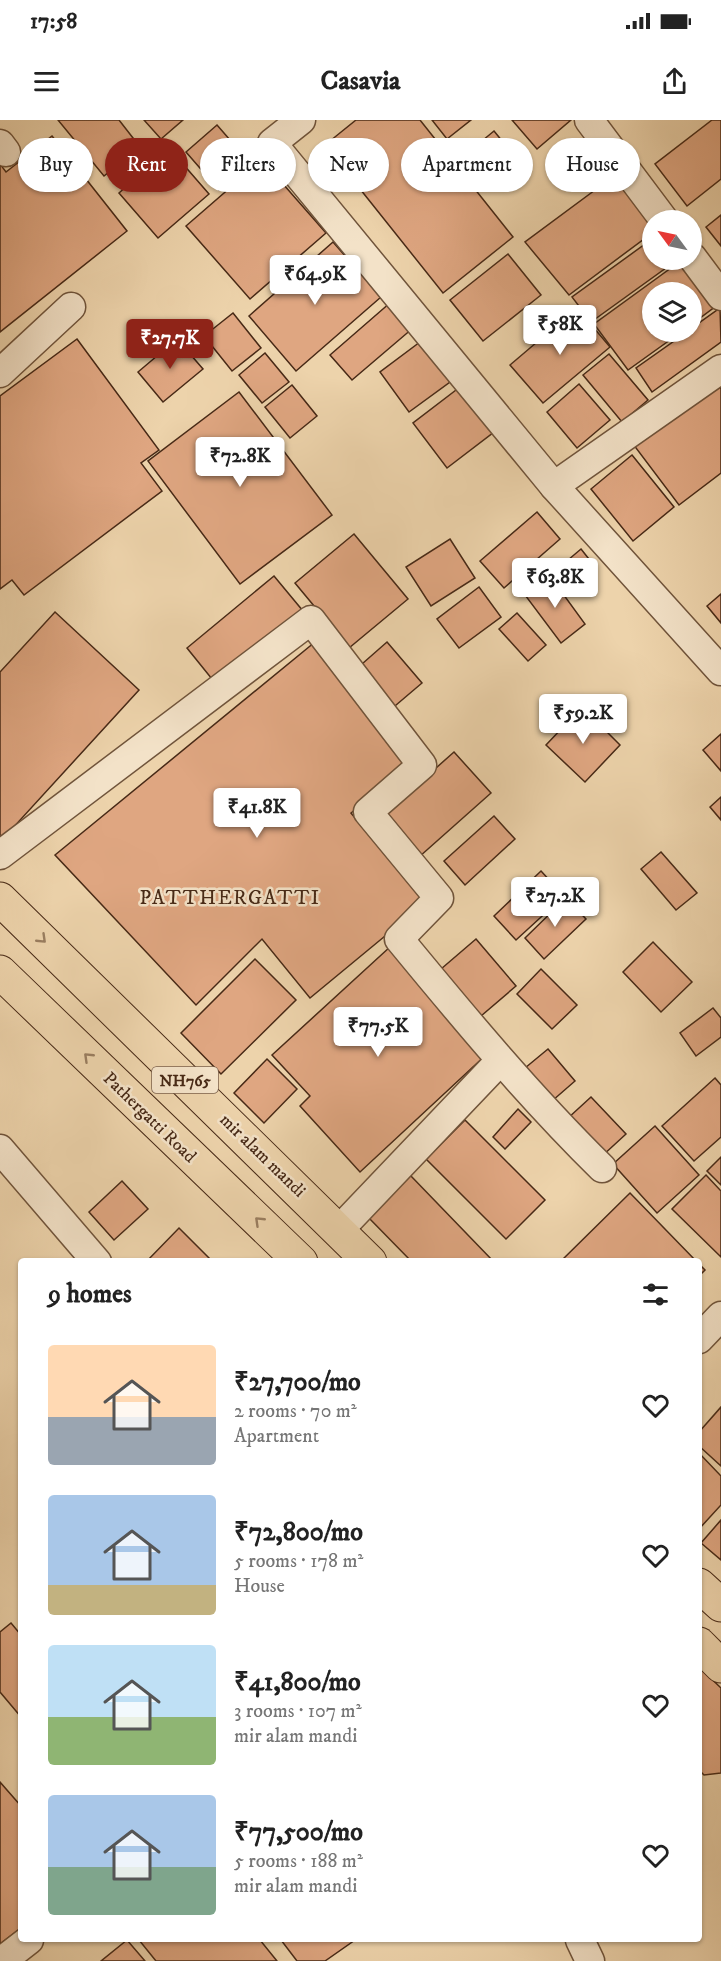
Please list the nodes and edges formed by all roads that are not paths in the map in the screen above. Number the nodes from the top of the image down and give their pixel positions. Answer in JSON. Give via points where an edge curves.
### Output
{"nodes":[{"id":1,"x":301,"y":120,"type":"edge"},
{"id":2,"x":589,"y":120,"type":"edge"},
{"id":3,"x":656,"y":210,"type":"edge"},
{"id":4,"x":702,"y":270,"type":"edge"},
{"id":5,"x":721,"y":296,"type":"edge"},
{"id":6,"x":71,"y":307,"type":"dead end"},
{"id":7,"x":721,"y":369,"type":"edge"},
{"id":8,"x":0,"y":373,"type":"edge"},
{"id":9,"x":554,"y":486,"type":"junction"},
{"id":10,"x":721,"y":672,"type":"edge"},
{"id":11,"x":0,"y":855,"type":"edge"},
{"id":12,"x":0,"y":898,"type":"edge"},
{"id":13,"x":0,"y":972,"type":"edge"},
{"id":14,"x":500,"y":1060,"type":"junction"},
{"id":15,"x":0,"y":1149,"type":"edge"},
{"id":16,"x":602,"y":1168,"type":"dead end"},
{"id":17,"x":339,"y":1230,"type":"junction"},
{"id":18,"x":94,"y":1258,"type":"edge"},
{"id":19,"x":297,"y":1258,"type":"edge"},
{"id":20,"x":366,"y":1258,"type":"edge"},
{"id":21,"x":721,"y":1316,"type":"edge"},
{"id":22,"x":702,"y":1336,"type":"edge"},
{"id":23,"x":702,"y":1588,"type":"edge"},
{"id":24,"x":721,"y":1605,"type":"edge"},
{"id":25,"x":702,"y":1647,"type":"edge"},
{"id":26,"x":721,"y":1665,"type":"edge"},
{"id":27,"x":26,"y":1942,"type":"edge"},
{"id":28,"x":581,"y":1942,"type":"edge"},
{"id":29,"x":2,"y":1961,"type":"edge"},
{"id":30,"x":590,"y":1961,"type":"edge"}],
"edges":[{"from":1,"to":9,"type":"street","via":[[272,143]]},
{"from":2,"to":3,"type":"street"},
{"from":4,"to":5,"type":"street"},
{"from":6,"to":8,"type":"street"},
{"from":7,"to":9,"type":"street"},
{"from":9,"to":10,"type":"street"},
{"from":11,"to":14,"type":"street","via":[[311,620],[422,765],[368,812],[439,898],[399,939]]},
{"from":12,"to":17,"type":"highway","name":"mir alam mandi","number":"NH765","one_way":true},
{"from":19,"to":13,"type":"highway","name":"Pathergatti Road","number":"NH765","one_way":true},
{"from":14,"to":16,"type":"street"},
{"from":14,"to":17,"type":"street"},
{"from":15,"to":18,"type":"street"},
{"from":17,"to":20,"type":"highway","name":"mir alam mandi","number":"NH765"},
{"from":21,"to":22,"type":"street"},
{"from":23,"to":24,"type":"highway"},
{"from":25,"to":26,"type":"highway"},
{"from":27,"to":29,"type":"street"},
{"from":28,"to":30,"type":"street"}]}
